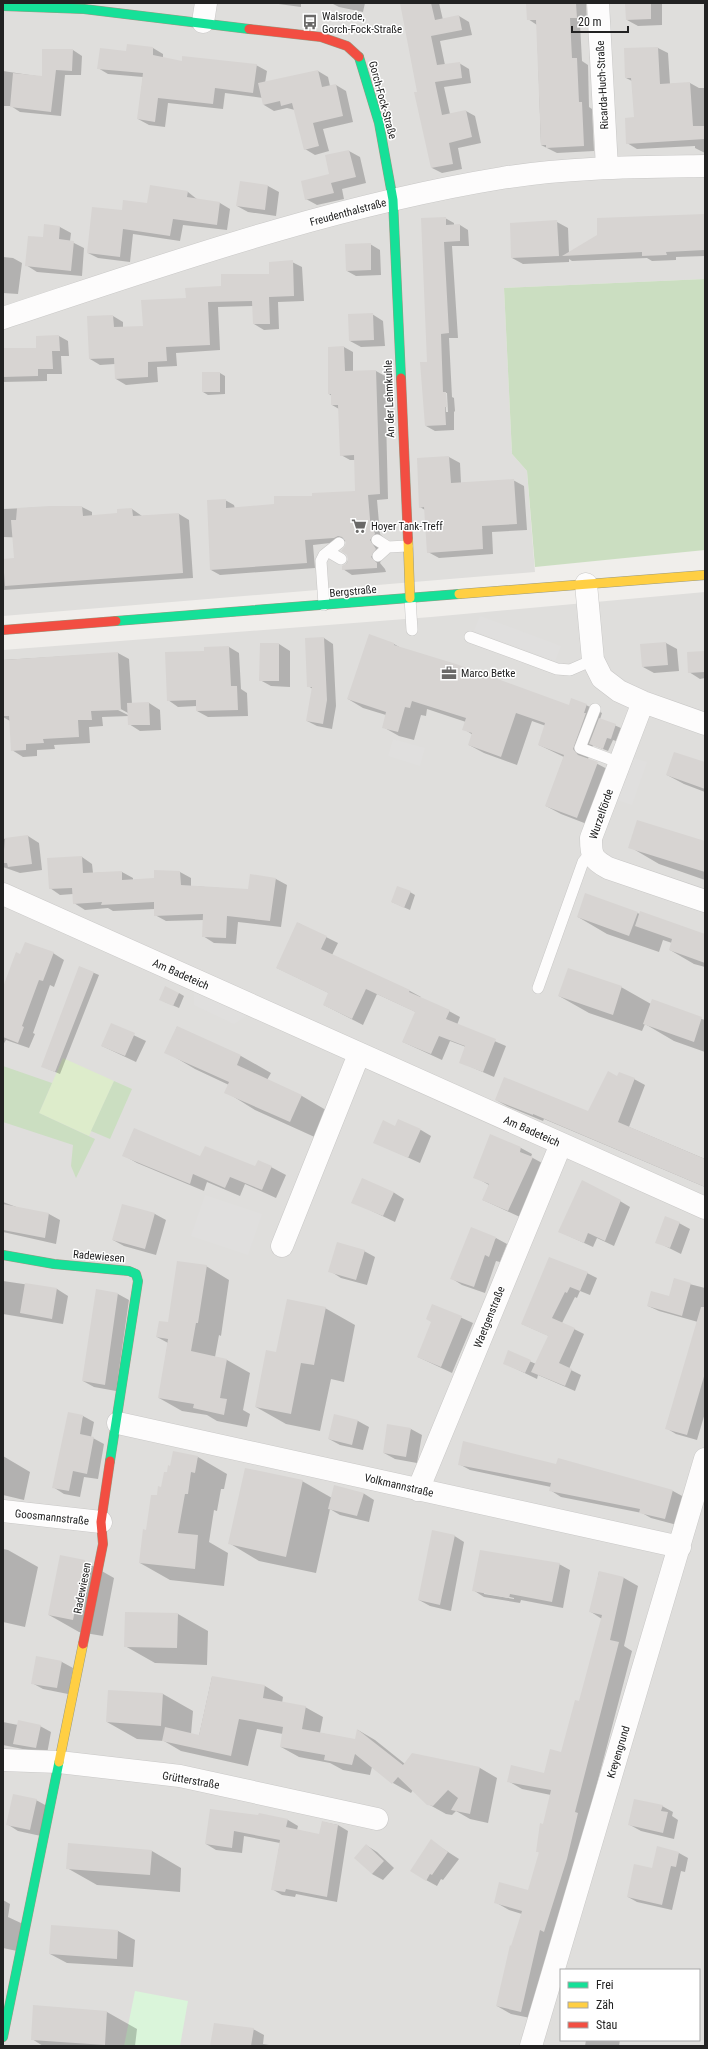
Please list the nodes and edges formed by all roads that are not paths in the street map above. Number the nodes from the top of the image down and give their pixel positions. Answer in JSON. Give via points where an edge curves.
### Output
{"nodes":[{"id":1,"x":598,"y":3,"type":"edge"},
{"id":2,"x":3,"y":6,"type":"edge"},
{"id":3,"x":204,"y":13,"type":"edge"},
{"id":4,"x":705,"y":166,"type":"edge"},
{"id":5,"x":607,"y":168,"type":"junction"},
{"id":6,"x":393,"y":200,"type":"junction"},
{"id":7,"x":3,"y":318,"type":"edge"},
{"id":8,"x":377,"y":540,"type":"dead end"},
{"id":9,"x":340,"y":543,"type":"dead end"},
{"id":10,"x":408,"y":546,"type":"junction"},
{"id":11,"x":388,"y":547,"type":"junction"},
{"id":12,"x":329,"y":552,"type":"junction"},
{"id":13,"x":378,"y":556,"type":"dead end"},
{"id":14,"x":341,"y":559,"type":"dead end"},
{"id":15,"x":705,"y":575,"type":"edge"},
{"id":16,"x":586,"y":584,"type":"junction"},
{"id":17,"x":410,"y":598,"type":"junction"},
{"id":18,"x":324,"y":605,"type":"junction"},
{"id":19,"x":3,"y":630,"type":"edge"},
{"id":20,"x":412,"y":630,"type":"dead end"},
{"id":21,"x":470,"y":637,"type":"dead end"},
{"id":22,"x":593,"y":660,"type":"junction"},
{"id":23,"x":643,"y":702,"type":"junction"},
{"id":24,"x":595,"y":709,"type":"dead end"},
{"id":25,"x":705,"y":724,"type":"edge"},
{"id":26,"x":620,"y":763,"type":"junction"},
{"id":27,"x":591,"y":852,"type":"junction"},
{"id":28,"x":3,"y":894,"type":"edge"},
{"id":29,"x":705,"y":901,"type":"edge"},
{"id":30,"x":538,"y":988,"type":"dead end"},
{"id":31,"x":359,"y":1054,"type":"junction"},
{"id":32,"x":561,"y":1144,"type":"junction"},
{"id":33,"x":705,"y":1208,"type":"edge"},
{"id":34,"x":282,"y":1246,"type":"dead end"},
{"id":35,"x":3,"y":1255,"type":"edge"},
{"id":36,"x":118,"y":1423,"type":"junction"},
{"id":37,"x":705,"y":1459,"type":"edge"},
{"id":38,"x":418,"y":1490,"type":"junction"},
{"id":39,"x":3,"y":1511,"type":"edge"},
{"id":40,"x":102,"y":1522,"type":"junction"},
{"id":41,"x":680,"y":1547,"type":"junction"},
{"id":42,"x":3,"y":1760,"type":"edge"},
{"id":43,"x":59,"y":1762,"type":"junction"},
{"id":44,"x":377,"y":1819,"type":"dead end"},
{"id":45,"x":3,"y":2037,"type":"edge"},
{"id":46,"x":531,"y":2046,"type":"edge"}],
"edges":[{"from":1,"to":5,"type":"street","name":"Ricarda-Huch-Straße"},
{"from":2,"to":3,"type":"street","name":"Gorch-Fock-Straße"},
{"from":3,"to":6,"type":"street","name":"Gorch-Fock-Straße","via":[[321,37],[352,49],[359,57],[379,123]]},
{"from":4,"to":5,"type":"street","name":"Freudenthalstraße"},
{"from":5,"to":6,"type":"street","name":"Freudenthalstraße","via":[[504,178]]},
{"from":6,"to":7,"type":"street","name":"Freudenthalstraße","via":[[207,250]]},
{"from":6,"to":10,"type":"street","name":"An der Lehmkuhle"},
{"from":8,"to":11,"type":"lane"},
{"from":9,"to":12,"type":"lane"},
{"from":10,"to":11,"type":"lane"},
{"from":10,"to":17,"type":"street","name":"An der Lehmkuhle"},
{"from":11,"to":13,"type":"lane"},
{"from":12,"to":14,"type":"lane"},
{"from":12,"to":18,"type":"lane","via":[[321,561]]},
{"from":15,"to":16,"type":"street","name":"Bergstraße"},
{"from":16,"to":17,"type":"street","name":"Bergstraße"},
{"from":16,"to":22,"type":"street"},
{"from":17,"to":18,"type":"street","name":"Bergstraße"},
{"from":17,"to":20,"type":"lane"},
{"from":18,"to":19,"type":"street","name":"Bergstraße"},
{"from":21,"to":22,"type":"lane","via":[[558,669],[570,670]]},
{"from":22,"to":23,"type":"street","via":[[602,678],[619,691]]},
{"from":23,"to":25,"type":"street"},
{"from":23,"to":26,"type":"street","name":"Wurzelförde"},
{"from":24,"to":26,"type":"lane","via":[[580,748]]},
{"from":26,"to":27,"type":"street","name":"Wurzelförde","via":[[591,838]]},
{"from":27,"to":29,"type":"street","name":"Wurzelförde","via":[[596,862],[608,868]]},
{"from":27,"to":30,"type":"lane","via":[[584,862]]},
{"from":28,"to":31,"type":"street","name":"Am Badeteich"},
{"from":31,"to":32,"type":"street","name":"Am Badeteich"},
{"from":31,"to":34,"type":"street"},
{"from":32,"to":33,"type":"street","name":"Am Badeteich"},
{"from":32,"to":38,"type":"street","name":"Waetgenstraße"},
{"from":35,"to":36,"type":"street","name":"Radewiesen","via":[[136,1274],[138,1281]]},
{"from":36,"to":38,"type":"street","name":"Volkmannstraße"},
{"from":36,"to":40,"type":"street","name":"Radewiesen"},
{"from":37,"to":41,"type":"street","name":"Kreyengrund"},
{"from":38,"to":41,"type":"street","name":"Volkmannstraße"},
{"from":39,"to":40,"type":"street","name":"Goosmannstraße"},
{"from":40,"to":43,"type":"street","name":"Radewiesen","via":[[103,1544]]},
{"from":41,"to":46,"type":"street","name":"Kreyengrund"},
{"from":42,"to":43,"type":"street","name":"Grütterstraße"},
{"from":43,"to":44,"type":"street","name":"Grütterstraße","via":[[180,1776]]},
{"from":43,"to":45,"type":"street","name":"Radewiesen"}]}
